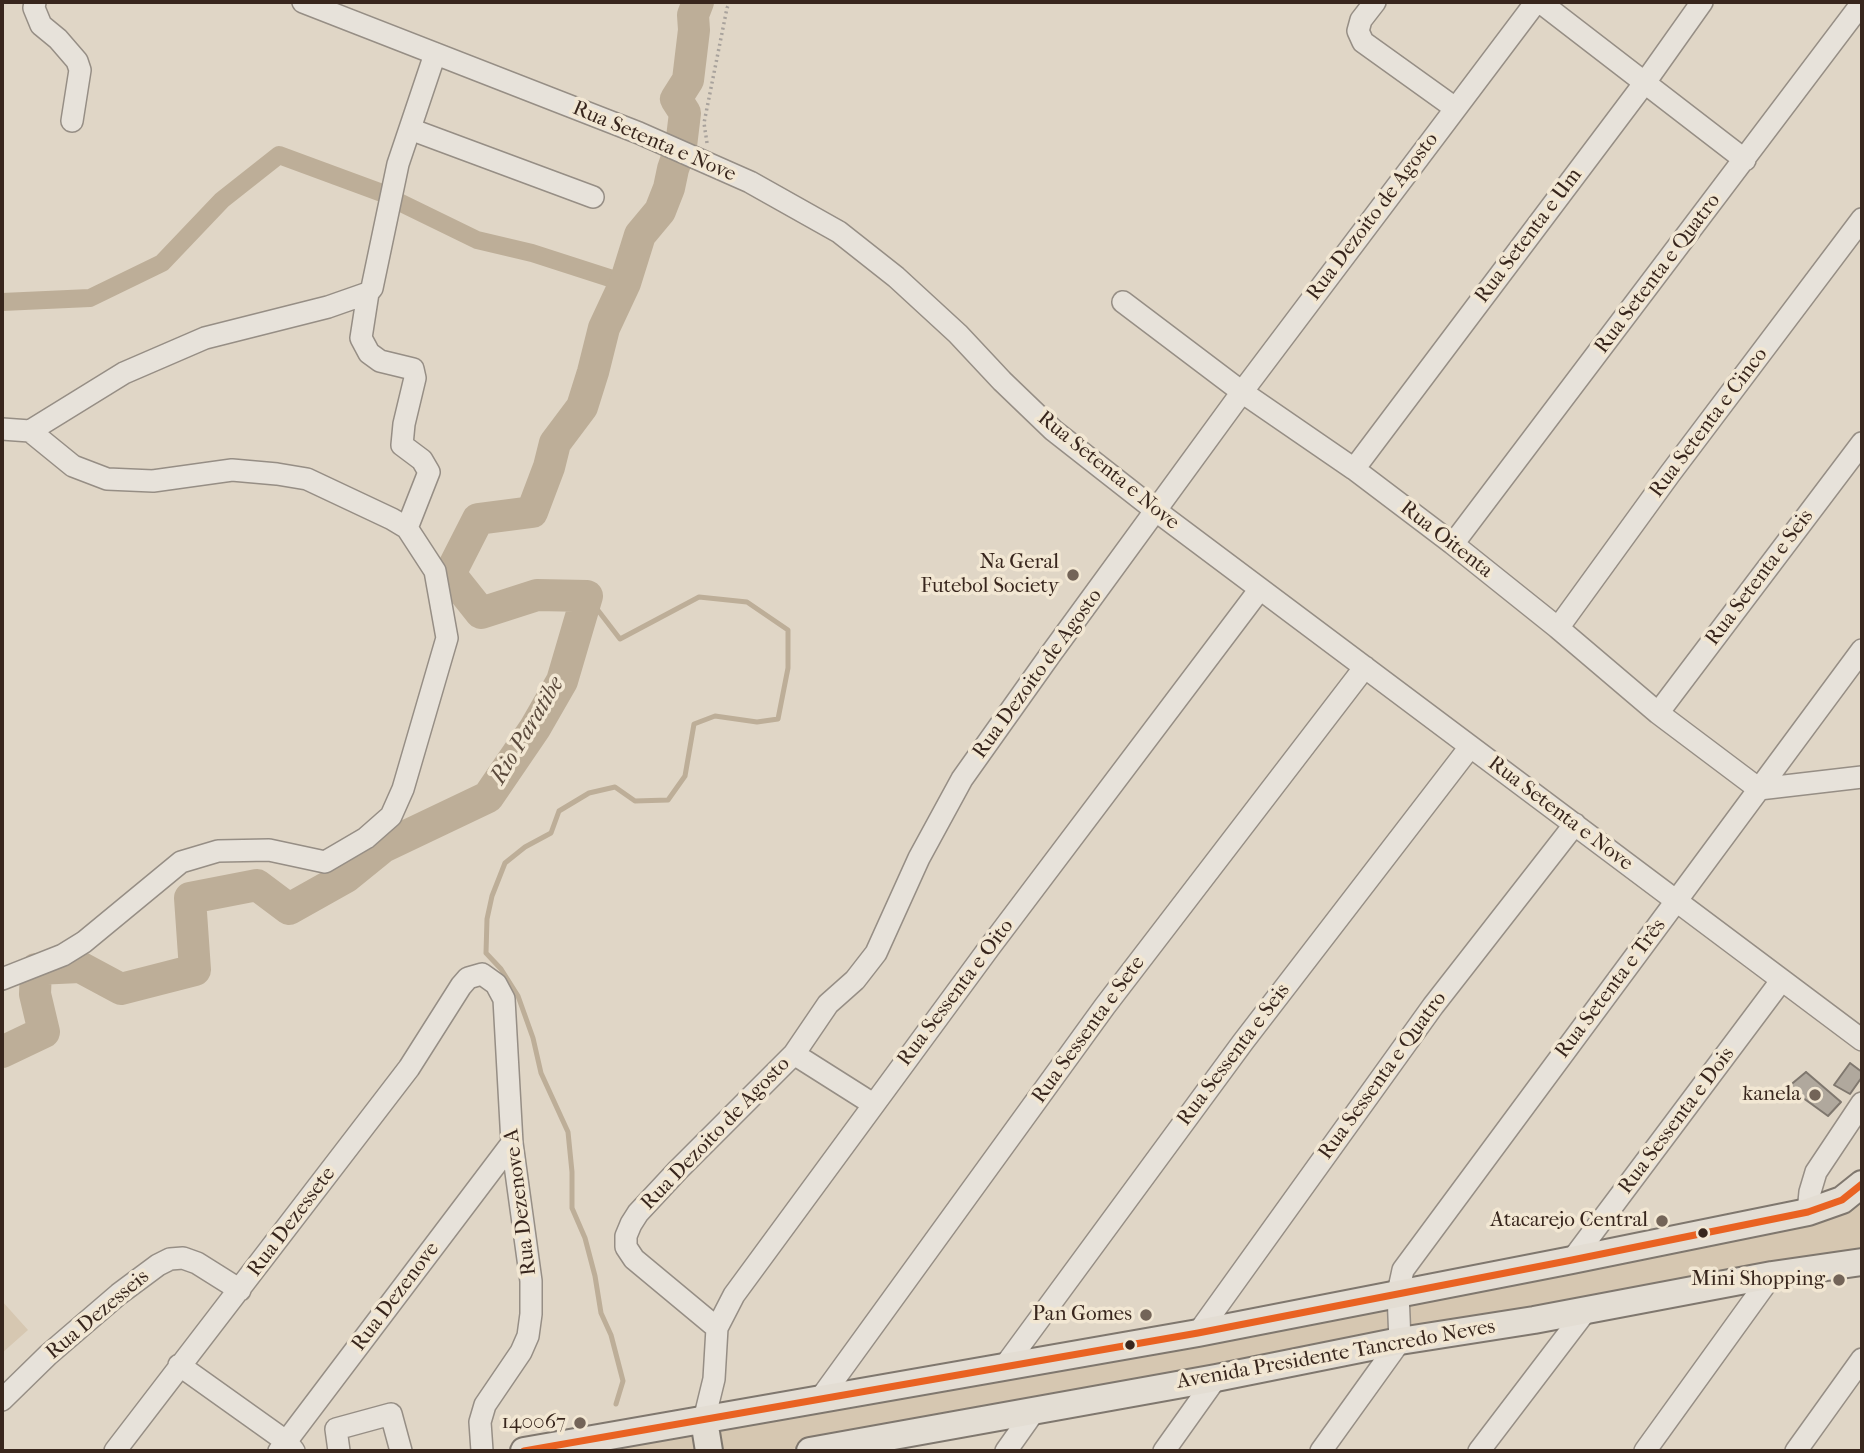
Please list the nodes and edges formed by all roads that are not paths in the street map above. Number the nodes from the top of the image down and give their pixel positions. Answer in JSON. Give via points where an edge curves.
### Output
{"nodes":[{"id":1,"x":35,"y":2,"type":"edge"},
{"id":2,"x":305,"y":2,"type":"edge"},
{"id":3,"x":1375,"y":2,"type":"edge"},
{"id":4,"x":1538,"y":2,"type":"edge"},
{"id":5,"x":1702,"y":2,"type":"edge"},
{"id":6,"x":1862,"y":3,"type":"edge"},
{"id":7,"x":436,"y":54,"type":"junction"},
{"id":8,"x":1646,"y":81,"type":"junction"},
{"id":9,"x":1455,"y":108,"type":"junction"},
{"id":10,"x":72,"y":121,"type":"dead end"},
{"id":11,"x":410,"y":129,"type":"junction"},
{"id":12,"x":1745,"y":160,"type":"junction"},
{"id":13,"x":593,"y":197,"type":"dead end"},
{"id":14,"x":1862,"y":219,"type":"edge"},
{"id":15,"x":368,"y":293,"type":"junction"},
{"id":16,"x":1123,"y":302,"type":"dead end"},
{"id":17,"x":1242,"y":392,"type":"junction"},
{"id":18,"x":2,"y":429,"type":"edge"},
{"id":19,"x":30,"y":431,"type":"junction"},
{"id":20,"x":1862,"y":443,"type":"edge"},
{"id":21,"x":1354,"y":469,"type":"junction"},
{"id":22,"x":1155,"y":510,"type":"junction"},
{"id":23,"x":407,"y":528,"type":"junction"},
{"id":24,"x":1452,"y":544,"type":"junction"},
{"id":25,"x":1260,"y":589,"type":"junction"},
{"id":26,"x":1558,"y":628,"type":"junction"},
{"id":27,"x":1862,"y":650,"type":"edge"},
{"id":28,"x":1365,"y":667,"type":"junction"},
{"id":29,"x":1658,"y":713,"type":"junction"},
{"id":30,"x":1470,"y":747,"type":"junction"},
{"id":31,"x":1862,"y":777,"type":"edge"},
{"id":32,"x":1759,"y":789,"type":"junction"},
{"id":33,"x":1575,"y":824,"type":"junction"},
{"id":34,"x":1677,"y":903,"type":"junction"},
{"id":35,"x":2,"y":979,"type":"edge"},
{"id":36,"x":1781,"y":981,"type":"junction"},
{"id":37,"x":461,"y":986,"type":"joint"},
{"id":38,"x":1862,"y":1040,"type":"edge"},
{"id":39,"x":794,"y":1054,"type":"junction"},
{"id":40,"x":1862,"y":1103,"type":"edge"},
{"id":41,"x":873,"y":1104,"type":"junction"},
{"id":42,"x":512,"y":1143,"type":"junction"},
{"id":43,"x":1862,"y":1184,"type":"edge"},
{"id":44,"x":1808,"y":1212,"type":"junction"},
{"id":45,"x":1572,"y":1260,"type":"junction"},
{"id":46,"x":1862,"y":1262,"type":"edge"},
{"id":47,"x":1772,"y":1275,"type":"junction"},
{"id":48,"x":240,"y":1290,"type":"junction"},
{"id":49,"x":1398,"y":1293,"type":"junction"},
{"id":50,"x":1588,"y":1308,"type":"junction"},
{"id":51,"x":718,"y":1328,"type":"junction"},
{"id":52,"x":1198,"y":1334,"type":"junction"},
{"id":53,"x":1400,"y":1341,"type":"junction"},
{"id":54,"x":180,"y":1365,"type":"junction"},
{"id":55,"x":1004,"y":1367,"type":"junction"},
{"id":56,"x":1859,"y":1370,"type":"edge"},
{"id":57,"x":1216,"y":1378,"type":"junction"},
{"id":58,"x":820,"y":1399,"type":"junction"},
{"id":59,"x":2,"y":1400,"type":"edge"},
{"id":60,"x":1035,"y":1410,"type":"junction"},
{"id":61,"x":704,"y":1420,"type":"junction"},
{"id":62,"x":639,"y":1430,"type":"junction"},
{"id":63,"x":853,"y":1447,"type":"edge"},
{"id":64,"x":287,"y":1448,"type":"edge"},
{"id":65,"x":115,"y":1451,"type":"edge"},
{"id":66,"x":339,"y":1451,"type":"edge"},
{"id":67,"x":401,"y":1451,"type":"edge"},
{"id":68,"x":482,"y":1451,"type":"edge"},
{"id":69,"x":524,"y":1451,"type":"edge"},
{"id":70,"x":660,"y":1451,"type":"edge"},
{"id":71,"x":709,"y":1451,"type":"edge"},
{"id":72,"x":810,"y":1451,"type":"edge"},
{"id":73,"x":1006,"y":1451,"type":"edge"},
{"id":74,"x":1164,"y":1451,"type":"edge"},
{"id":75,"x":1321,"y":1451,"type":"edge"},
{"id":76,"x":1479,"y":1451,"type":"edge"},
{"id":77,"x":1645,"y":1451,"type":"edge"},
{"id":78,"x":1796,"y":1451,"type":"edge"}],
"edges":[{"from":1,"to":10,"type":"street","via":[[41,26],[58,39],[80,70]]},
{"from":2,"to":7,"type":"street","name":"Rua Setenta e Nove"},
{"from":3,"to":9,"type":"street","via":[[1358,31],[1363,42]]},
{"from":4,"to":8,"type":"street"},
{"from":4,"to":9,"type":"street","name":"Rua Dezoito de Agosto"},
{"from":5,"to":8,"type":"street","name":"Rua Setenta e Um"},
{"from":6,"to":12,"type":"street","name":"Rua Setenta e Quatro"},
{"from":7,"to":11,"type":"street"},
{"from":7,"to":22,"type":"street","name":"Rua Setenta e Nove","via":[[750,182],[839,232],[958,334],[1053,430]]},
{"from":8,"to":12,"type":"street"},
{"from":8,"to":21,"type":"street","name":"Rua Setenta e Um"},
{"from":9,"to":17,"type":"street","name":"Rua Dezoito de Agosto"},
{"from":11,"to":13,"type":"street"},
{"from":11,"to":15,"type":"street"},
{"from":12,"to":24,"type":"street","name":"Rua Setenta e Quatro"},
{"from":14,"to":26,"type":"street","name":"Rua Setenta e Cinco"},
{"from":15,"to":19,"type":"street","via":[[205,338],[124,373]]},
{"from":15,"to":23,"type":"street","via":[[361,338],[369,353],[380,361],[413,369],[415,378],[402,445],[422,460],[429,472]]},
{"from":16,"to":17,"type":"street","name":"Rua Oitenta"},
{"from":17,"to":21,"type":"street","name":"Rua Oitenta"},
{"from":17,"to":22,"type":"street","name":"Rua Dezoito de Agosto"},
{"from":18,"to":19,"type":"street"},
{"from":19,"to":23,"type":"street","via":[[74,466],[107,479],[153,481],[232,470],[307,479]]},
{"from":20,"to":29,"type":"street","name":"Rua Setenta e Seis"},
{"from":21,"to":24,"type":"street","name":"Rua Oitenta"},
{"from":22,"to":25,"type":"street","name":"Rua Setenta e Nove"},
{"from":22,"to":39,"type":"street","name":"Rua Dezoito de Agosto","via":[[962,779],[919,858],[876,953],[828,1004]]},
{"from":23,"to":35,"type":"street","via":[[435,571],[447,638],[391,816],[366,838],[325,862],[268,850],[218,850],[181,862],[84,942]]},
{"from":24,"to":26,"type":"street","name":"Rua Oitenta"},
{"from":25,"to":28,"type":"street","name":"Rua Setenta e Nove"},
{"from":25,"to":41,"type":"street","name":"Rua Sessenta e Oito"},
{"from":26,"to":29,"type":"street","name":"Rua Oitenta"},
{"from":27,"to":32,"type":"street","name":"Rua Setenta e Três"},
{"from":28,"to":30,"type":"street","name":"Rua Setenta e Nove"},
{"from":28,"to":58,"type":"street","name":"Rua Sessenta e Sete","via":[[1105,1006]]},
{"from":29,"to":32,"type":"street","name":"Rua Oitenta"},
{"from":30,"to":33,"type":"street","name":"Rua Setenta e Nove"},
{"from":30,"to":55,"type":"street","name":"Rua Sessenta e Seis","via":[[1242,1042]]},
{"from":31,"to":32,"type":"street"},
{"from":32,"to":34,"type":"street","name":"Rua Setenta e Três"},
{"from":33,"to":34,"type":"street","name":"Rua Setenta e Nove"},
{"from":33,"to":52,"type":"street","name":"Rua Sessenta e Quatro","via":[[1433,1006]]},
{"from":34,"to":36,"type":"street","name":"Rua Setenta e Nove"},
{"from":34,"to":49,"type":"street","name":"Rua Setenta e Três","via":[[1403,1270]]},
{"from":36,"to":38,"type":"street","name":"Rua Setenta e Nove"},
{"from":36,"to":45,"type":"street","name":"Rua Sessenta e Dois"},
{"from":37,"to":42,"type":"street","name":"Rua Dezenove A","via":[[482,974],[496,984],[504,999]]},
{"from":37,"to":48,"type":"street","name":"Rua Dezessete","via":[[409,1068]]},
{"from":39,"to":41,"type":"street"},
{"from":39,"to":51,"type":"street","name":"Rua Dezoito de Agosto","via":[[638,1213],[626,1236],[626,1247],[634,1259]]},
{"from":40,"to":44,"type":"street","via":[[1816,1172]]},
{"from":41,"to":51,"type":"street","name":"Rua Sessenta e Oito","via":[[757,1261]]},
{"from":42,"to":64,"type":"street","name":"Rua Dezenove"},
{"from":42,"to":68,"type":"street","name":"Rua Dezenove A","via":[[531,1281],[531,1314],[521,1352],[485,1405],[480,1422]]},
{"from":43,"to":44,"type":"main road","via":[[1842,1200]]},
{"from":44,"to":45,"type":"main road"},
{"from":45,"to":49,"type":"main road"},
{"from":46,"to":47,"type":"main road","name":"Avenida Presidente Tancredo Neves"},
{"from":47,"to":50,"type":"main road","name":"Avenida Presidente Tancredo Neves"},
{"from":47,"to":77,"type":"street"},
{"from":48,"to":54,"type":"street","name":"Rua Dezessete"},
{"from":48,"to":59,"type":"street","name":"Rua Dezesseis","via":[[197,1263],[170,1259],[119,1294]]},
{"from":49,"to":52,"type":"main road"},
{"from":49,"to":53,"type":"street","name":"Rua Setenta e Três"},
{"from":50,"to":53,"type":"main road","name":"Avenida Presidente Tancredo Neves"},
{"from":50,"to":76,"type":"street"},
{"from":51,"to":61,"type":"street","name":"Rua Sessenta e Oito","via":[[714,1379]]},
{"from":52,"to":55,"type":"main road"},
{"from":53,"to":57,"type":"main road","name":"Avenida Presidente Tancredo Neves"},
{"from":53,"to":75,"type":"street"},
{"from":54,"to":64,"type":"street"},
{"from":54,"to":65,"type":"street","name":"Rua Dezessete"},
{"from":55,"to":58,"type":"main road"},
{"from":56,"to":78,"type":"street"},
{"from":57,"to":60,"type":"main road","name":"Avenida Presidente Tancredo Neves"},
{"from":57,"to":74,"type":"street"},
{"from":58,"to":61,"type":"main road"},
{"from":60,"to":63,"type":"main road","name":"Avenida Presidente Tancredo Neves"},
{"from":60,"to":73,"type":"street"},
{"from":61,"to":62,"type":"main road"},
{"from":61,"to":71,"type":"main road"},
{"from":62,"to":69,"type":"main road"},
{"from":62,"to":70,"type":"main road","via":[[655,1439]]},
{"from":63,"to":72,"type":"main road","name":"Avenida Presidente Tancredo Neves"},
{"from":66,"to":67,"type":"street","via":[[336,1429],[391,1414]]}]}
